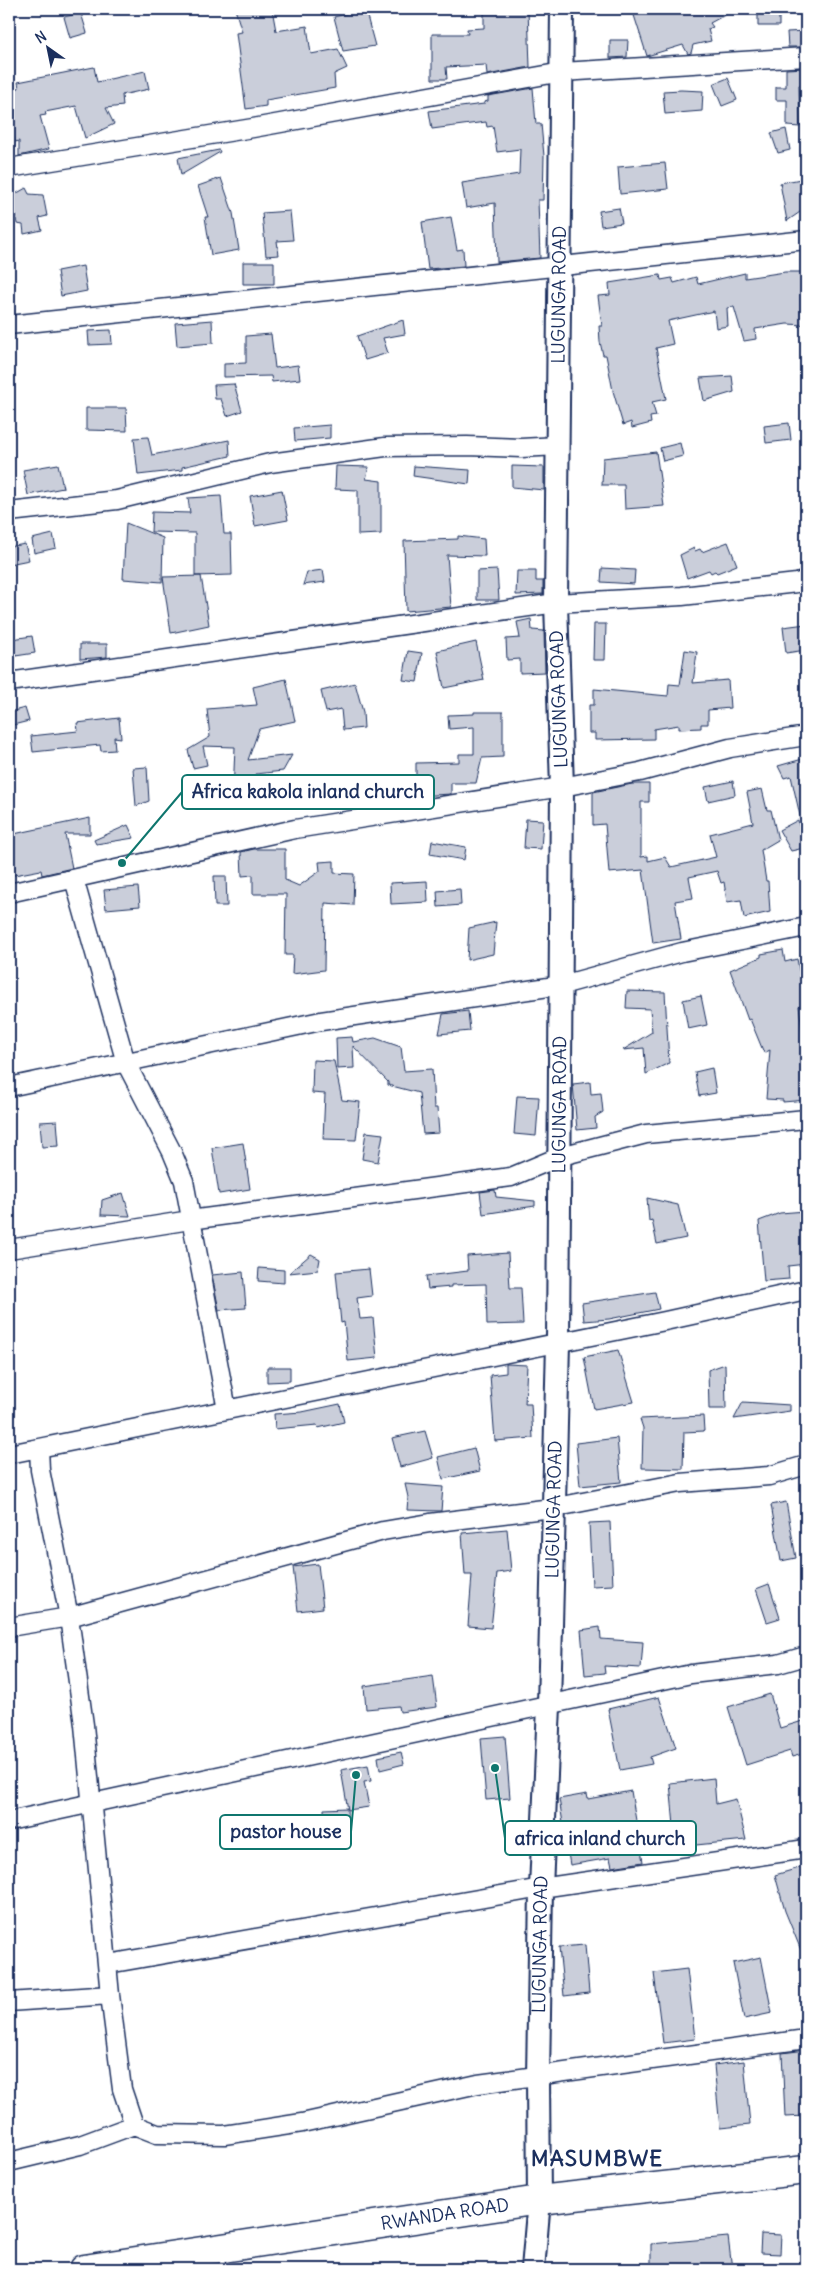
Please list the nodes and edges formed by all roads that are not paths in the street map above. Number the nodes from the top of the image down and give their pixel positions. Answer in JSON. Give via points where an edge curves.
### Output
{"nodes":[{"id":1,"x":562,"y":9,"type":"edge"},
{"id":2,"x":806,"y":57,"type":"edge"},
{"id":3,"x":562,"y":72,"type":"junction"},
{"id":4,"x":9,"y":168,"type":"edge"},
{"id":5,"x":806,"y":240,"type":"edge"},
{"id":6,"x":560,"y":267,"type":"junction"},
{"id":7,"x":9,"y":325,"type":"edge"},
{"id":8,"x":558,"y":446,"type":"junction"},
{"id":9,"x":9,"y":512,"type":"edge"},
{"id":10,"x":806,"y":580,"type":"edge"},
{"id":11,"x":556,"y":603,"type":"junction"},
{"id":12,"x":9,"y":682,"type":"edge"},
{"id":13,"x":806,"y":736,"type":"edge"},
{"id":14,"x":562,"y":787,"type":"junction"},
{"id":15,"x":74,"y":879,"type":"junction"},
{"id":16,"x":9,"y":893,"type":"edge"},
{"id":17,"x":806,"y":927,"type":"edge"},
{"id":18,"x":562,"y":985,"type":"junction"},
{"id":19,"x":126,"y":1063,"type":"junction"},
{"id":20,"x":9,"y":1087,"type":"edge"},
{"id":21,"x":806,"y":1119,"type":"edge"},
{"id":22,"x":561,"y":1156,"type":"junction"},
{"id":23,"x":190,"y":1220,"type":"junction"},
{"id":24,"x":9,"y":1249,"type":"edge"},
{"id":25,"x":806,"y":1290,"type":"edge"},
{"id":26,"x":558,"y":1342,"type":"junction"},
{"id":27,"x":227,"y":1410,"type":"junction"},
{"id":28,"x":39,"y":1448,"type":"junction"},
{"id":29,"x":9,"y":1454,"type":"edge"},
{"id":30,"x":806,"y":1465,"type":"edge"},
{"id":31,"x":552,"y":1508,"type":"junction"},
{"id":32,"x":69,"y":1617,"type":"junction"},
{"id":33,"x":9,"y":1627,"type":"edge"},
{"id":34,"x":806,"y":1656,"type":"edge"},
{"id":35,"x":549,"y":1706,"type":"junction"},
{"id":36,"x":92,"y":1804,"type":"junction"},
{"id":37,"x":9,"y":1820,"type":"edge"},
{"id":38,"x":806,"y":1849,"type":"edge"},
{"id":39,"x":540,"y":1888,"type":"junction"},
{"id":40,"x":108,"y":1964,"type":"junction"},
{"id":41,"x":110,"y":1995,"type":"junction"},
{"id":42,"x":9,"y":2002,"type":"edge"},
{"id":43,"x":806,"y":2039,"type":"edge"},
{"id":44,"x":538,"y":2078,"type":"junction"},
{"id":45,"x":134,"y":2125,"type":"junction"},
{"id":46,"x":9,"y":2162,"type":"edge"},
{"id":47,"x":806,"y":2170,"type":"edge"},
{"id":48,"x":540,"y":2200,"type":"junction"},
{"id":49,"x":115,"y":2266,"type":"edge"},
{"id":50,"x":84,"y":2269,"type":"edge"},
{"id":51,"x":533,"y":2269,"type":"edge"}],
"edges":[{"from":1,"to":3,"type":"street","name":"LUGUNGA ROAD"},
{"from":2,"to":3,"type":"street"},
{"from":3,"to":4,"type":"street"},
{"from":3,"to":6,"type":"street","name":"LUGUNGA ROAD"},
{"from":5,"to":6,"type":"street"},
{"from":6,"to":7,"type":"street"},
{"from":6,"to":8,"type":"street","name":"LUGUNGA ROAD"},
{"from":8,"to":9,"type":"street","via":[[385,447],[270,463],[117,500]]},
{"from":8,"to":11,"type":"street","name":"LUGUNGA ROAD"},
{"from":10,"to":11,"type":"street","via":[[682,596]]},
{"from":11,"to":12,"type":"street"},
{"from":11,"to":14,"type":"street","name":"LUGUNGA ROAD"},
{"from":13,"to":14,"type":"street","via":[[730,748],[640,772]]},
{"from":14,"to":15,"type":"street","via":[[295,829]]},
{"from":14,"to":18,"type":"street","name":"LUGUNGA ROAD"},
{"from":15,"to":16,"type":"street"},
{"from":15,"to":19,"type":"street"},
{"from":17,"to":18,"type":"street","via":[[682,952]]},
{"from":18,"to":19,"type":"street","via":[[321,1021]]},
{"from":18,"to":22,"type":"street","name":"LUGUNGA ROAD"},
{"from":19,"to":20,"type":"street"},
{"from":19,"to":23,"type":"street","via":[[184,1181]]},
{"from":21,"to":22,"type":"street","via":[[646,1134]]},
{"from":22,"to":23,"type":"street","via":[[511,1177]]},
{"from":22,"to":26,"type":"street","name":"LUGUNGA ROAD"},
{"from":23,"to":24,"type":"street"},
{"from":23,"to":27,"type":"street"},
{"from":25,"to":26,"type":"street"},
{"from":26,"to":27,"type":"street"},
{"from":26,"to":31,"type":"street","name":"LUGUNGA ROAD"},
{"from":27,"to":28,"type":"street"},
{"from":28,"to":29,"type":"street"},
{"from":28,"to":32,"type":"street","via":[[40,1470]]},
{"from":30,"to":31,"type":"street","via":[[769,1476],[680,1483]]},
{"from":31,"to":32,"type":"street","via":[[383,1531]]},
{"from":31,"to":35,"type":"street","name":"LUGUNGA ROAD"},
{"from":32,"to":33,"type":"street"},
{"from":32,"to":36,"type":"street"},
{"from":34,"to":35,"type":"street","via":[[778,1664],[691,1674]]},
{"from":35,"to":36,"type":"street"},
{"from":35,"to":39,"type":"street","name":"LUGUNGA ROAD"},
{"from":36,"to":37,"type":"street"},
{"from":36,"to":40,"type":"street"},
{"from":38,"to":39,"type":"street"},
{"from":39,"to":40,"type":"street"},
{"from":39,"to":44,"type":"street","name":"LUGUNGA ROAD"},
{"from":40,"to":41,"type":"street"},
{"from":41,"to":42,"type":"street"},
{"from":41,"to":45,"type":"street","via":[[122,2089]]},
{"from":43,"to":44,"type":"street"},
{"from":44,"to":45,"type":"street","via":[[478,2084],[302,2124],[224,2135],[157,2134]]},
{"from":44,"to":48,"type":"street","name":"LUGUNGA ROAD"},
{"from":45,"to":46,"type":"street","via":[[80,2146]]},
{"from":47,"to":48,"type":"highway","name":"RWANDA ROAD"},
{"from":48,"to":49,"type":"highway","name":"RWANDA ROAD"},
{"from":48,"to":51,"type":"street","name":"LUGUNGA ROAD"},
{"from":49,"to":50,"type":"highway","name":"RWANDA ROAD"}]}
